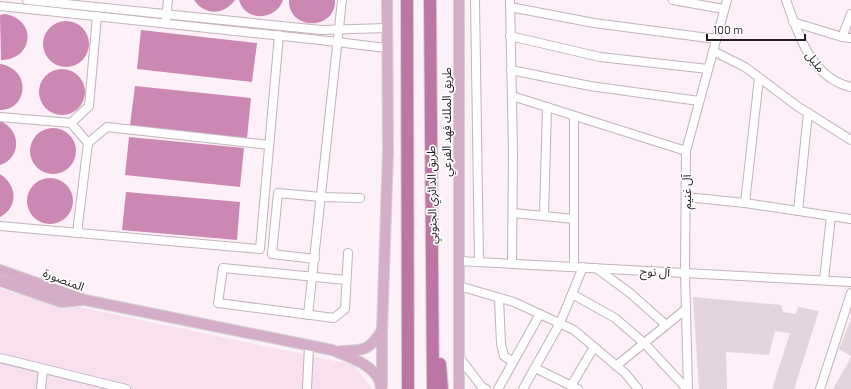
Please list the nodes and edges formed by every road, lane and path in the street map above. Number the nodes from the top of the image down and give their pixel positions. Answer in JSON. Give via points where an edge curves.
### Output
{"nodes":[{"id":1,"x":29,"y":0,"type":"edge"},
{"id":2,"x":168,"y":0,"type":"edge"},
{"id":3,"x":342,"y":0,"type":"edge"},
{"id":4,"x":387,"y":0,"type":"edge"},
{"id":5,"x":406,"y":0,"type":"edge"},
{"id":6,"x":430,"y":0,"type":"edge"},
{"id":7,"x":436,"y":0,"type":"edge"},
{"id":8,"x":459,"y":0,"type":"edge"},
{"id":9,"x":475,"y":0,"type":"edge"},
{"id":10,"x":673,"y":0,"type":"edge"},
{"id":11,"x":727,"y":0,"type":"edge"},
{"id":12,"x":786,"y":0,"type":"edge"},
{"id":13,"x":510,"y":3,"type":"edge"},
{"id":14,"x":0,"y":6,"type":"edge"},
{"id":15,"x":30,"y":9,"type":"junction"},
{"id":16,"x":724,"y":9,"type":"junction"},
{"id":17,"x":166,"y":14,"type":"junction"},
{"id":18,"x":851,"y":14,"type":"edge"},
{"id":19,"x":97,"y":16,"type":"junction"},
{"id":20,"x":793,"y":22,"type":"junction"},
{"id":21,"x":165,"y":23,"type":"junction"},
{"id":22,"x":386,"y":28,"type":"junction"},
{"id":23,"x":338,"y":30,"type":"junction"},
{"id":24,"x":279,"y":35,"type":"junction"},
{"id":25,"x":510,"y":36,"type":"junction"},
{"id":26,"x":842,"y":37,"type":"junction"},
{"id":27,"x":851,"y":38,"type":"edge"},
{"id":28,"x":716,"y":39,"type":"junction"},
{"id":29,"x":337,"y":42,"type":"junction"},
{"id":30,"x":386,"y":48,"type":"junction"},
{"id":31,"x":713,"y":52,"type":"junction"},
{"id":32,"x":708,"y":69,"type":"junction"},
{"id":33,"x":511,"y":70,"type":"junction"},
{"id":34,"x":430,"y":74,"type":"junction"},
{"id":35,"x":759,"y":78,"type":"junction"},
{"id":36,"x":851,"y":87,"type":"edge"},
{"id":37,"x":512,"y":96,"type":"junction"},
{"id":38,"x":700,"y":102,"type":"junction"},
{"id":39,"x":547,"y":107,"type":"junction"},
{"id":40,"x":808,"y":113,"type":"junction"},
{"id":41,"x":574,"y":116,"type":"junction"},
{"id":42,"x":0,"y":117,"type":"edge"},
{"id":43,"x":71,"y":123,"type":"junction"},
{"id":44,"x":851,"y":140,"type":"edge"},
{"id":45,"x":88,"y":143,"type":"junction"},
{"id":46,"x":269,"y":145,"type":"junction"},
{"id":47,"x":686,"y":151,"type":"junction"},
{"id":48,"x":321,"y":197,"type":"junction"},
{"id":49,"x":686,"y":197,"type":"junction"},
{"id":50,"x":360,"y":198,"type":"dead end"},
{"id":51,"x":745,"y":203,"type":"junction"},
{"id":52,"x":798,"y":211,"type":"junction"},
{"id":53,"x":513,"y":213,"type":"junction"},
{"id":54,"x":544,"y":216,"type":"junction"},
{"id":55,"x":831,"y":216,"type":"junction"},
{"id":56,"x":851,"y":218,"type":"edge"},
{"id":57,"x":574,"y":219,"type":"junction"},
{"id":58,"x":0,"y":226,"type":"edge"},
{"id":59,"x":77,"y":233,"type":"junction"},
{"id":60,"x":348,"y":253,"type":"dead end"},
{"id":61,"x":315,"y":259,"type":"junction"},
{"id":62,"x":459,"y":261,"type":"junction"},
{"id":63,"x":479,"y":262,"type":"junction"},
{"id":64,"x":512,"y":264,"type":"junction"},
{"id":65,"x":574,"y":267,"type":"junction"},
{"id":66,"x":583,"y":267,"type":"junction"},
{"id":67,"x":596,"y":268,"type":"junction"},
{"id":68,"x":0,"y":270,"type":"edge"},
{"id":69,"x":686,"y":273,"type":"junction"},
{"id":70,"x":313,"y":276,"type":"junction"},
{"id":71,"x":407,"y":278,"type":"junction"},
{"id":72,"x":346,"y":280,"type":"junction"},
{"id":73,"x":824,"y":280,"type":"junction"},
{"id":74,"x":0,"y":281,"type":"edge"},
{"id":75,"x":851,"y":282,"type":"edge"},
{"id":76,"x":459,"y":286,"type":"junction"},
{"id":77,"x":851,"y":293,"type":"edge"},
{"id":78,"x":572,"y":294,"type":"junction"},
{"id":79,"x":432,"y":298,"type":"junction"},
{"id":80,"x":499,"y":298,"type":"junction"},
{"id":81,"x":85,"y":300,"type":"junction"},
{"id":82,"x":686,"y":309,"type":"junction"},
{"id":83,"x":540,"y":314,"type":"junction"},
{"id":84,"x":308,"y":315,"type":"junction"},
{"id":85,"x":560,"y":323,"type":"junction"},
{"id":86,"x":666,"y":325,"type":"junction"},
{"id":87,"x":382,"y":330,"type":"junction"},
{"id":88,"x":644,"y":343,"type":"junction"},
{"id":89,"x":309,"y":346,"type":"junction"},
{"id":90,"x":594,"y":347,"type":"junction"},
{"id":91,"x":332,"y":350,"type":"junction"},
{"id":92,"x":459,"y":357,"type":"junction"},
{"id":93,"x":0,"y":358,"type":"edge"},
{"id":94,"x":513,"y":362,"type":"junction"},
{"id":95,"x":616,"y":366,"type":"junction"},
{"id":96,"x":534,"y":368,"type":"junction"},
{"id":97,"x":43,"y":369,"type":"junction"},
{"id":98,"x":574,"y":387,"type":"edge"},
{"id":99,"x":41,"y":389,"type":"edge"},
{"id":100,"x":124,"y":389,"type":"edge"},
{"id":101,"x":307,"y":389,"type":"edge"},
{"id":102,"x":382,"y":389,"type":"edge"},
{"id":103,"x":399,"y":389,"type":"edge"},
{"id":104,"x":408,"y":389,"type":"edge"},
{"id":105,"x":433,"y":389,"type":"edge"},
{"id":106,"x":442,"y":389,"type":"edge"},
{"id":107,"x":459,"y":389,"type":"edge"},
{"id":108,"x":486,"y":389,"type":"edge"},
{"id":109,"x":498,"y":389,"type":"edge"},
{"id":110,"x":523,"y":389,"type":"edge"},
{"id":111,"x":638,"y":389,"type":"edge"},
{"id":112,"x":688,"y":389,"type":"edge"},
{"id":113,"x":820,"y":389,"type":"edge"}],
"edges":[{"from":1,"to":15,"type":"street"},
{"from":1,"to":17,"type":"street"},
{"from":2,"to":17,"type":"street"},
{"from":3,"to":23,"type":"street"},
{"from":4,"to":22,"type":"main road"},
{"from":5,"to":71,"type":"highway","name":"طريق الدائري الجنوبي"},
{"from":6,"to":34,"type":"highway","name":"طريق الدائري الجنوبي"},
{"from":7,"to":34,"type":"highway"},
{"from":8,"to":62,"type":"main road","name":"طريق الملك فهد الفرعي"},
{"from":9,"to":63,"type":"street"},
{"from":10,"to":16,"type":"street"},
{"from":11,"to":16,"type":"street","name":"آل غنيم"},
{"from":12,"to":20,"type":"street","name":"مليل"},
{"from":13,"to":25,"type":"street"},
{"from":13,"to":28,"type":"street","via":[[594,23]]},
{"from":14,"to":15,"type":"street"},
{"from":15,"to":19,"type":"street"},
{"from":16,"to":28,"type":"street","name":"آل غنيم"},
{"from":17,"to":21,"type":"street"},
{"from":17,"to":23,"type":"street"},
{"from":18,"to":26,"type":"street"},
{"from":19,"to":21,"type":"street"},
{"from":19,"to":43,"type":"street","via":[[89,106]]},
{"from":20,"to":26,"type":"street"},
{"from":20,"to":36,"type":"street","name":"مليل","via":[[808,54],[818,68],[831,79]]},
{"from":21,"to":24,"type":"street"},
{"from":22,"to":23,"type":"street"},
{"from":22,"to":30,"type":"main road"},
{"from":23,"to":29,"type":"street"},
{"from":24,"to":29,"type":"street"},
{"from":24,"to":46,"type":"street"},
{"from":25,"to":32,"type":"street","via":[[600,57]]},
{"from":25,"to":33,"type":"street"},
{"from":26,"to":27,"type":"street"},
{"from":28,"to":31,"type":"street","name":"آل غنيم"},
{"from":29,"to":30,"type":"street"},
{"from":29,"to":48,"type":"street"},
{"from":30,"to":87,"type":"main road","via":[[388,152]]},
{"from":31,"to":32,"type":"street","name":"آل غنيم"},
{"from":31,"to":35,"type":"street","via":[[745,67]]},
{"from":32,"to":38,"type":"street","name":"آل غنيم"},
{"from":33,"to":37,"type":"street"},
{"from":33,"to":38,"type":"street","via":[[590,86]]},
{"from":34,"to":79,"type":"highway","name":"طريق الدائري الجنوبي"},
{"from":35,"to":40,"type":"street"},
{"from":35,"to":51,"type":"street"},
{"from":37,"to":39,"type":"street"},
{"from":37,"to":53,"type":"street"},
{"from":38,"to":47,"type":"street","name":"آل غنيم"},
{"from":39,"to":41,"type":"street"},
{"from":39,"to":54,"type":"street"},
{"from":40,"to":44,"type":"street"},
{"from":40,"to":52,"type":"street"},
{"from":41,"to":47,"type":"street"},
{"from":41,"to":57,"type":"street"},
{"from":42,"to":43,"type":"street"},
{"from":43,"to":45,"type":"street"},
{"from":45,"to":46,"type":"street","via":[[107,127]]},
{"from":45,"to":59,"type":"street"},
{"from":46,"to":59,"type":"street","via":[[260,249]]},
{"from":47,"to":49,"type":"street","name":"آل غنيم"},
{"from":48,"to":50,"type":"street"},
{"from":48,"to":61,"type":"street"},
{"from":48,"to":61,"type":"street","via":[[278,193],[272,254]]},
{"from":49,"to":51,"type":"street"},
{"from":49,"to":69,"type":"street","name":"آل غنيم"},
{"from":51,"to":52,"type":"street"},
{"from":52,"to":55,"type":"street"},
{"from":53,"to":54,"type":"street"},
{"from":53,"to":64,"type":"street"},
{"from":54,"to":57,"type":"street"},
{"from":55,"to":56,"type":"street"},
{"from":55,"to":73,"type":"street"},
{"from":57,"to":65,"type":"street"},
{"from":58,"to":59,"type":"street"},
{"from":60,"to":72,"type":"street"},
{"from":61,"to":70,"type":"street"},
{"from":62,"to":63,"type":"street","name":"آل نوح"},
{"from":62,"to":76,"type":"main road","name":"طريق الملك فهد الفرعي"},
{"from":63,"to":64,"type":"street","name":"آل نوح"},
{"from":64,"to":65,"type":"street","name":"آل نوح"},
{"from":65,"to":66,"type":"street","name":"آل نوح"},
{"from":66,"to":67,"type":"street","name":"آل نوح"},
{"from":66,"to":78,"type":"street"},
{"from":67,"to":69,"type":"street","name":"آل نوح"},
{"from":67,"to":86,"type":"street","via":[[630,292]]},
{"from":68,"to":81,"type":"main road","name":"المنصورة"},
{"from":69,"to":73,"type":"street","name":"آل نوح"},
{"from":69,"to":82,"type":"street","name":"آل غنيم"},
{"from":70,"to":72,"type":"street"},
{"from":70,"to":84,"type":"street"},
{"from":70,"to":84,"type":"street","via":[[223,268],[218,303]]},
{"from":71,"to":103,"type":"highway"},
{"from":71,"to":104,"type":"highway","name":"طريق الدائري الجنوبي"},
{"from":72,"to":84,"type":"street","via":[[345,309],[334,318]]},
{"from":73,"to":75,"type":"street","name":"آل نوح"},
{"from":74,"to":81,"type":"main road","name":"المنصورة","via":[[62,302]]},
{"from":76,"to":80,"type":"street"},
{"from":76,"to":92,"type":"main road","name":"طريق الملك فهد الفرعي"},
{"from":77,"to":113,"type":"street"},
{"from":78,"to":85,"type":"street"},
{"from":78,"to":88,"type":"street","via":[[615,318]]},
{"from":79,"to":105,"type":"highway","name":"طريق الدائري الجنوبي"},
{"from":79,"to":106,"type":"highway"},
{"from":80,"to":83,"type":"street"},
{"from":80,"to":94,"type":"street","via":[[501,344],[504,356]]},
{"from":81,"to":89,"type":"main road"},
{"from":82,"to":86,"type":"street"},
{"from":82,"to":112,"type":"street","name":"آل غنيم"},
{"from":83,"to":85,"type":"street"},
{"from":83,"to":94,"type":"street"},
{"from":85,"to":90,"type":"street","via":[[574,330]]},
{"from":85,"to":96,"type":"street"},
{"from":86,"to":88,"type":"street"},
{"from":87,"to":91,"type":"main road","via":[[370,346],[360,351]]},
{"from":87,"to":102,"type":"main road"},
{"from":88,"to":95,"type":"street"},
{"from":88,"to":112,"type":"street"},
{"from":89,"to":91,"type":"main road"},
{"from":89,"to":101,"type":"street"},
{"from":90,"to":95,"type":"street"},
{"from":90,"to":98,"type":"street"},
{"from":91,"to":102,"type":"main road","via":[[366,365],[379,379]]},
{"from":92,"to":107,"type":"main road","name":"طريق الملك فهد الفرعي"},
{"from":92,"to":108,"type":"street"},
{"from":93,"to":97,"type":"street"},
{"from":94,"to":109,"type":"street"},
{"from":95,"to":111,"type":"street"},
{"from":96,"to":98,"type":"street"},
{"from":96,"to":110,"type":"street"},
{"from":97,"to":99,"type":"street"},
{"from":97,"to":100,"type":"street"}]}
